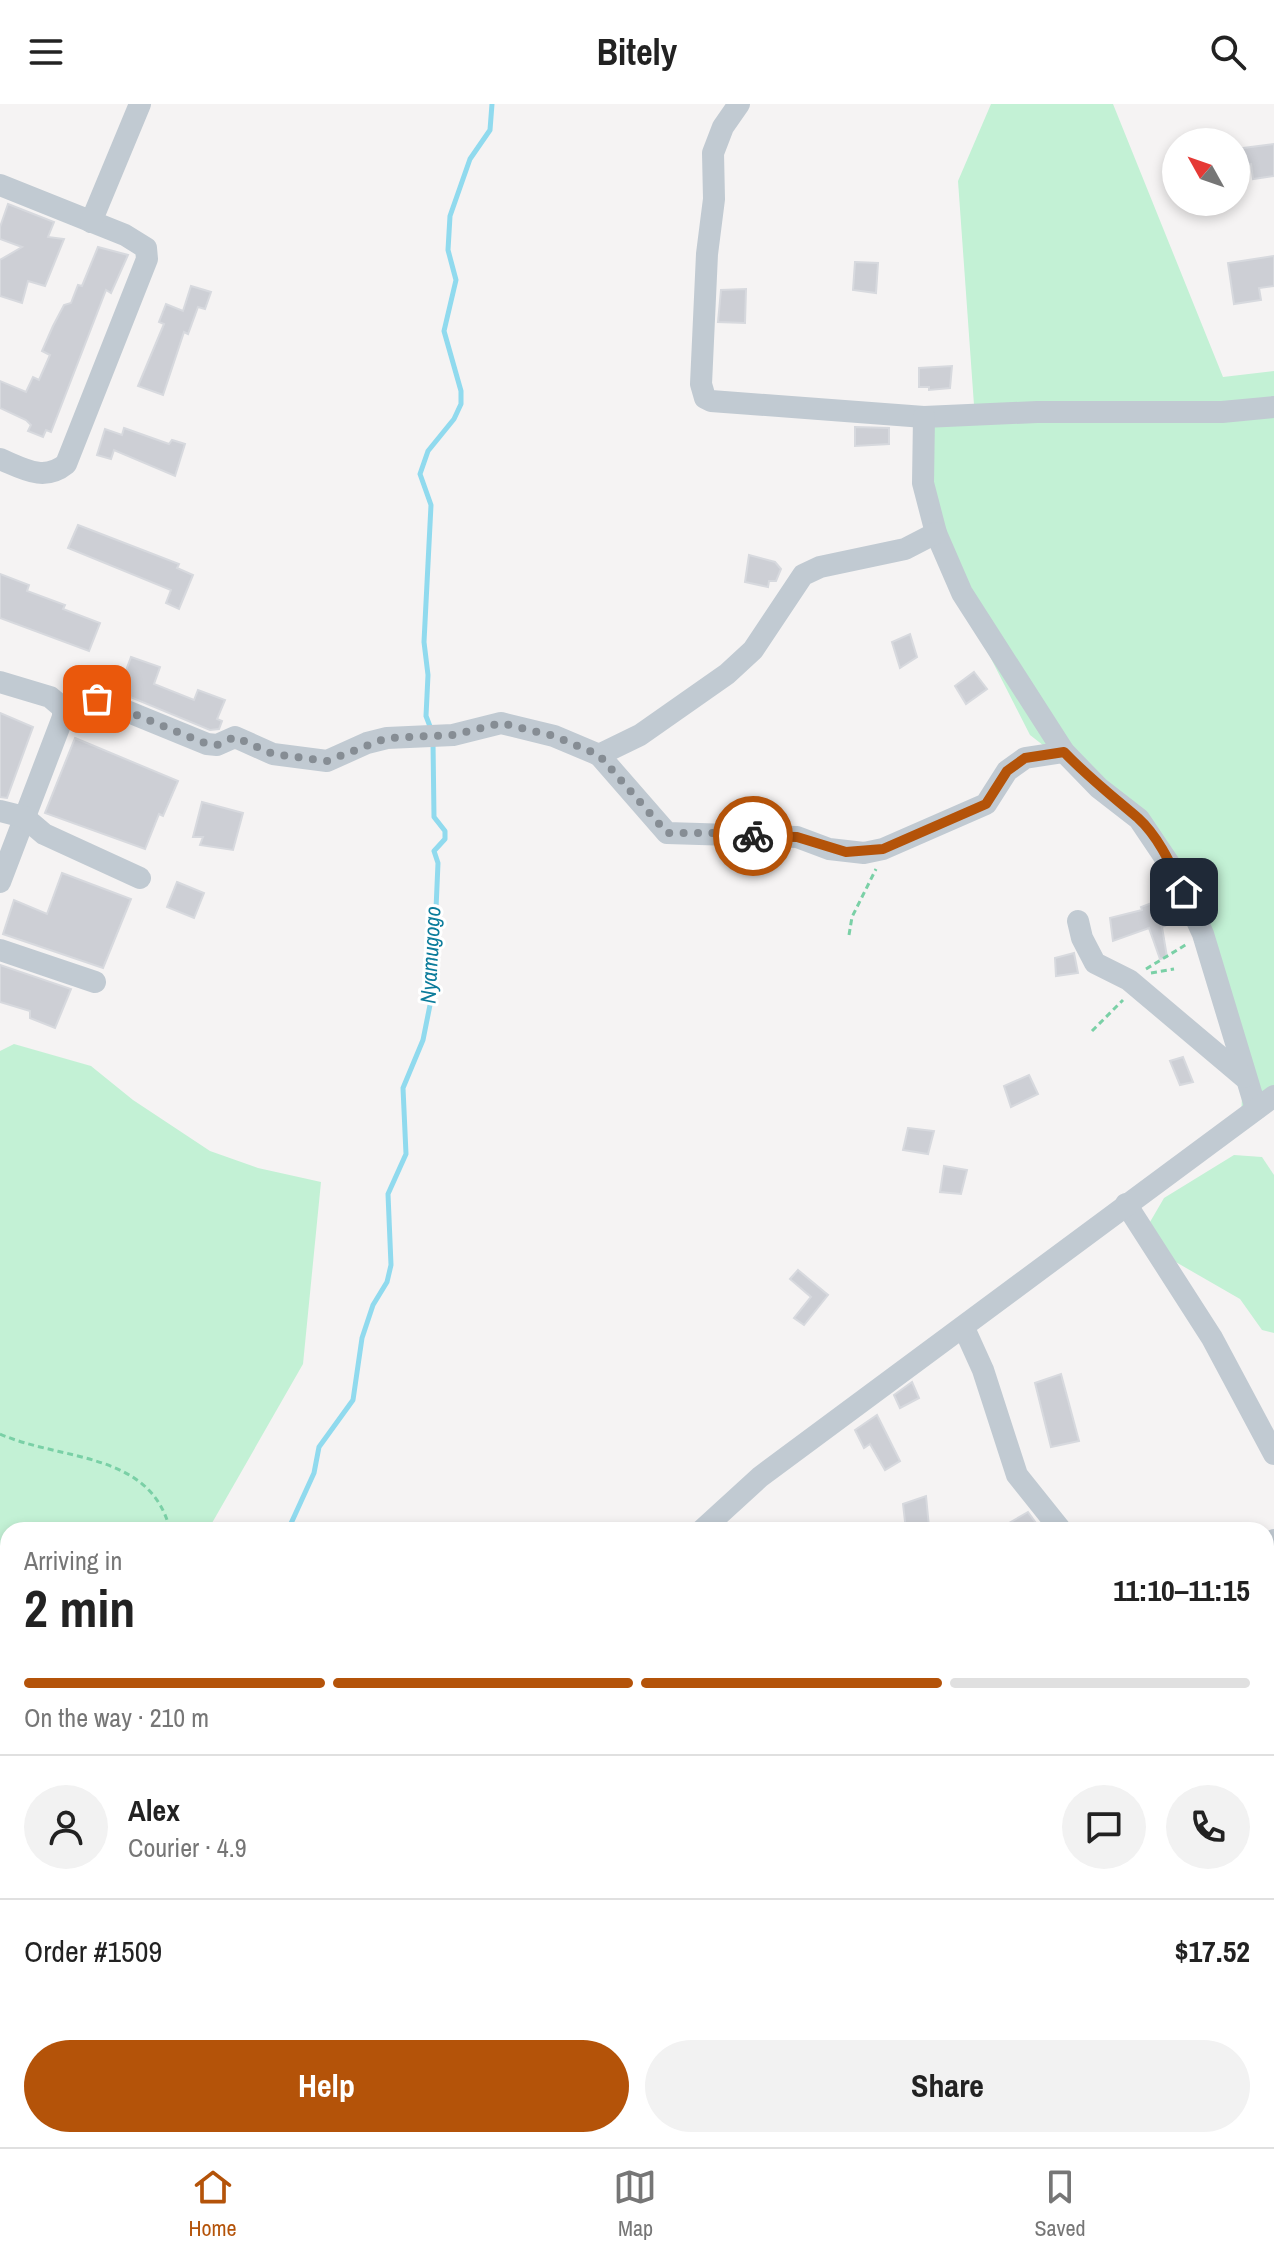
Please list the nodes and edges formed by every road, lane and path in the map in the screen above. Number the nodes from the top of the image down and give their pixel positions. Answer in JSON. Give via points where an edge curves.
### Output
{"nodes":[{"id":1,"x":140,"y":104,"type":"edge"},
{"id":2,"x":739,"y":104,"type":"edge"},
{"id":3,"x":0,"y":185,"type":"edge"},
{"id":4,"x":91,"y":222,"type":"junction"},
{"id":5,"x":1274,"y":407,"type":"edge"},
{"id":6,"x":924,"y":417,"type":"junction"},
{"id":7,"x":0,"y":459,"type":"edge"},
{"id":8,"x":936,"y":533,"type":"junction"},
{"id":9,"x":0,"y":682,"type":"edge"},
{"id":10,"x":63,"y":708,"type":"junction"},
{"id":11,"x":1064,"y":752,"type":"junction"},
{"id":12,"x":599,"y":755,"type":"junction"},
{"id":13,"x":0,"y":811,"type":"edge"},
{"id":14,"x":24,"y":817,"type":"junction"},
{"id":15,"x":883,"y":849,"type":"junction"},
{"id":16,"x":140,"y":878,"type":"dead end"},
{"id":17,"x":0,"y":882,"type":"edge"},
{"id":18,"x":1078,"y":921,"type":"dead end"},
{"id":19,"x":1203,"y":934,"type":"junction"},
{"id":20,"x":849,"y":935,"type":"dead end"},
{"id":21,"x":0,"y":950,"type":"edge"},
{"id":22,"x":1129,"y":980,"type":"junction"},
{"id":23,"x":95,"y":982,"type":"dead end"},
{"id":24,"x":1244,"y":1077,"type":"junction"},
{"id":25,"x":1265,"y":1103,"type":"edge"},
{"id":26,"x":1126,"y":1204,"type":"junction"},
{"id":27,"x":964,"y":1328,"type":"junction"},
{"id":28,"x":0,"y":1434,"type":"edge"},
{"id":29,"x":1274,"y":1454,"type":"edge"},
{"id":30,"x":168,"y":1522,"type":"edge"},
{"id":31,"x":711,"y":1522,"type":"edge"},
{"id":32,"x":1055,"y":1522,"type":"edge"}],
"edges":[{"from":1,"to":4,"type":"street"},
{"from":2,"to":6,"type":"street","via":[[713,153],[701,384],[705,398],[718,404]]},
{"from":3,"to":4,"type":"street"},
{"from":4,"to":7,"type":"street","via":[[146,248],[146,269],[66,464],[57,472],[38,474]]},
{"from":5,"to":6,"type":"street"},
{"from":6,"to":8,"type":"street","via":[[923,483]]},
{"from":8,"to":11,"type":"street","via":[[962,593]]},
{"from":8,"to":12,"type":"street","via":[[905,549],[803,575],[753,650],[727,674],[640,735]]},
{"from":9,"to":10,"type":"street","via":[[50,697]]},
{"from":10,"to":12,"type":"street","via":[[97,699],[207,744],[235,737],[273,754],[327,761],[387,738],[453,735],[501,723],[554,736]]},
{"from":10,"to":14,"type":"street","via":[[62,725]]},
{"from":11,"to":15,"type":"street","via":[[1025,758],[1007,771],[986,804]]},
{"from":11,"to":19,"type":"street","via":[[1155,839]]},
{"from":12,"to":15,"type":"street","via":[[667,833],[797,837],[846,852]]},
{"from":13,"to":14,"type":"street"},
{"from":14,"to":16,"type":"street","via":[[44,834]]},
{"from":14,"to":17,"type":"street"},
{"from":15,"to":20,"type":"path"},
{"from":18,"to":22,"type":"street","via":[[1095,963]]},
{"from":19,"to":22,"type":"path"},
{"from":19,"to":24,"type":"street"},
{"from":21,"to":23,"type":"street"},
{"from":22,"to":24,"type":"street"},
{"from":24,"to":25,"type":"street"},
{"from":25,"to":26,"type":"street"},
{"from":26,"to":27,"type":"street"},
{"from":26,"to":29,"type":"street","via":[[1212,1338]]},
{"from":27,"to":31,"type":"street","via":[[760,1477]]},
{"from":27,"to":32,"type":"street","via":[[1017,1475]]},
{"from":28,"to":30,"type":"path","via":[[131,1474],[151,1492]]}]}
